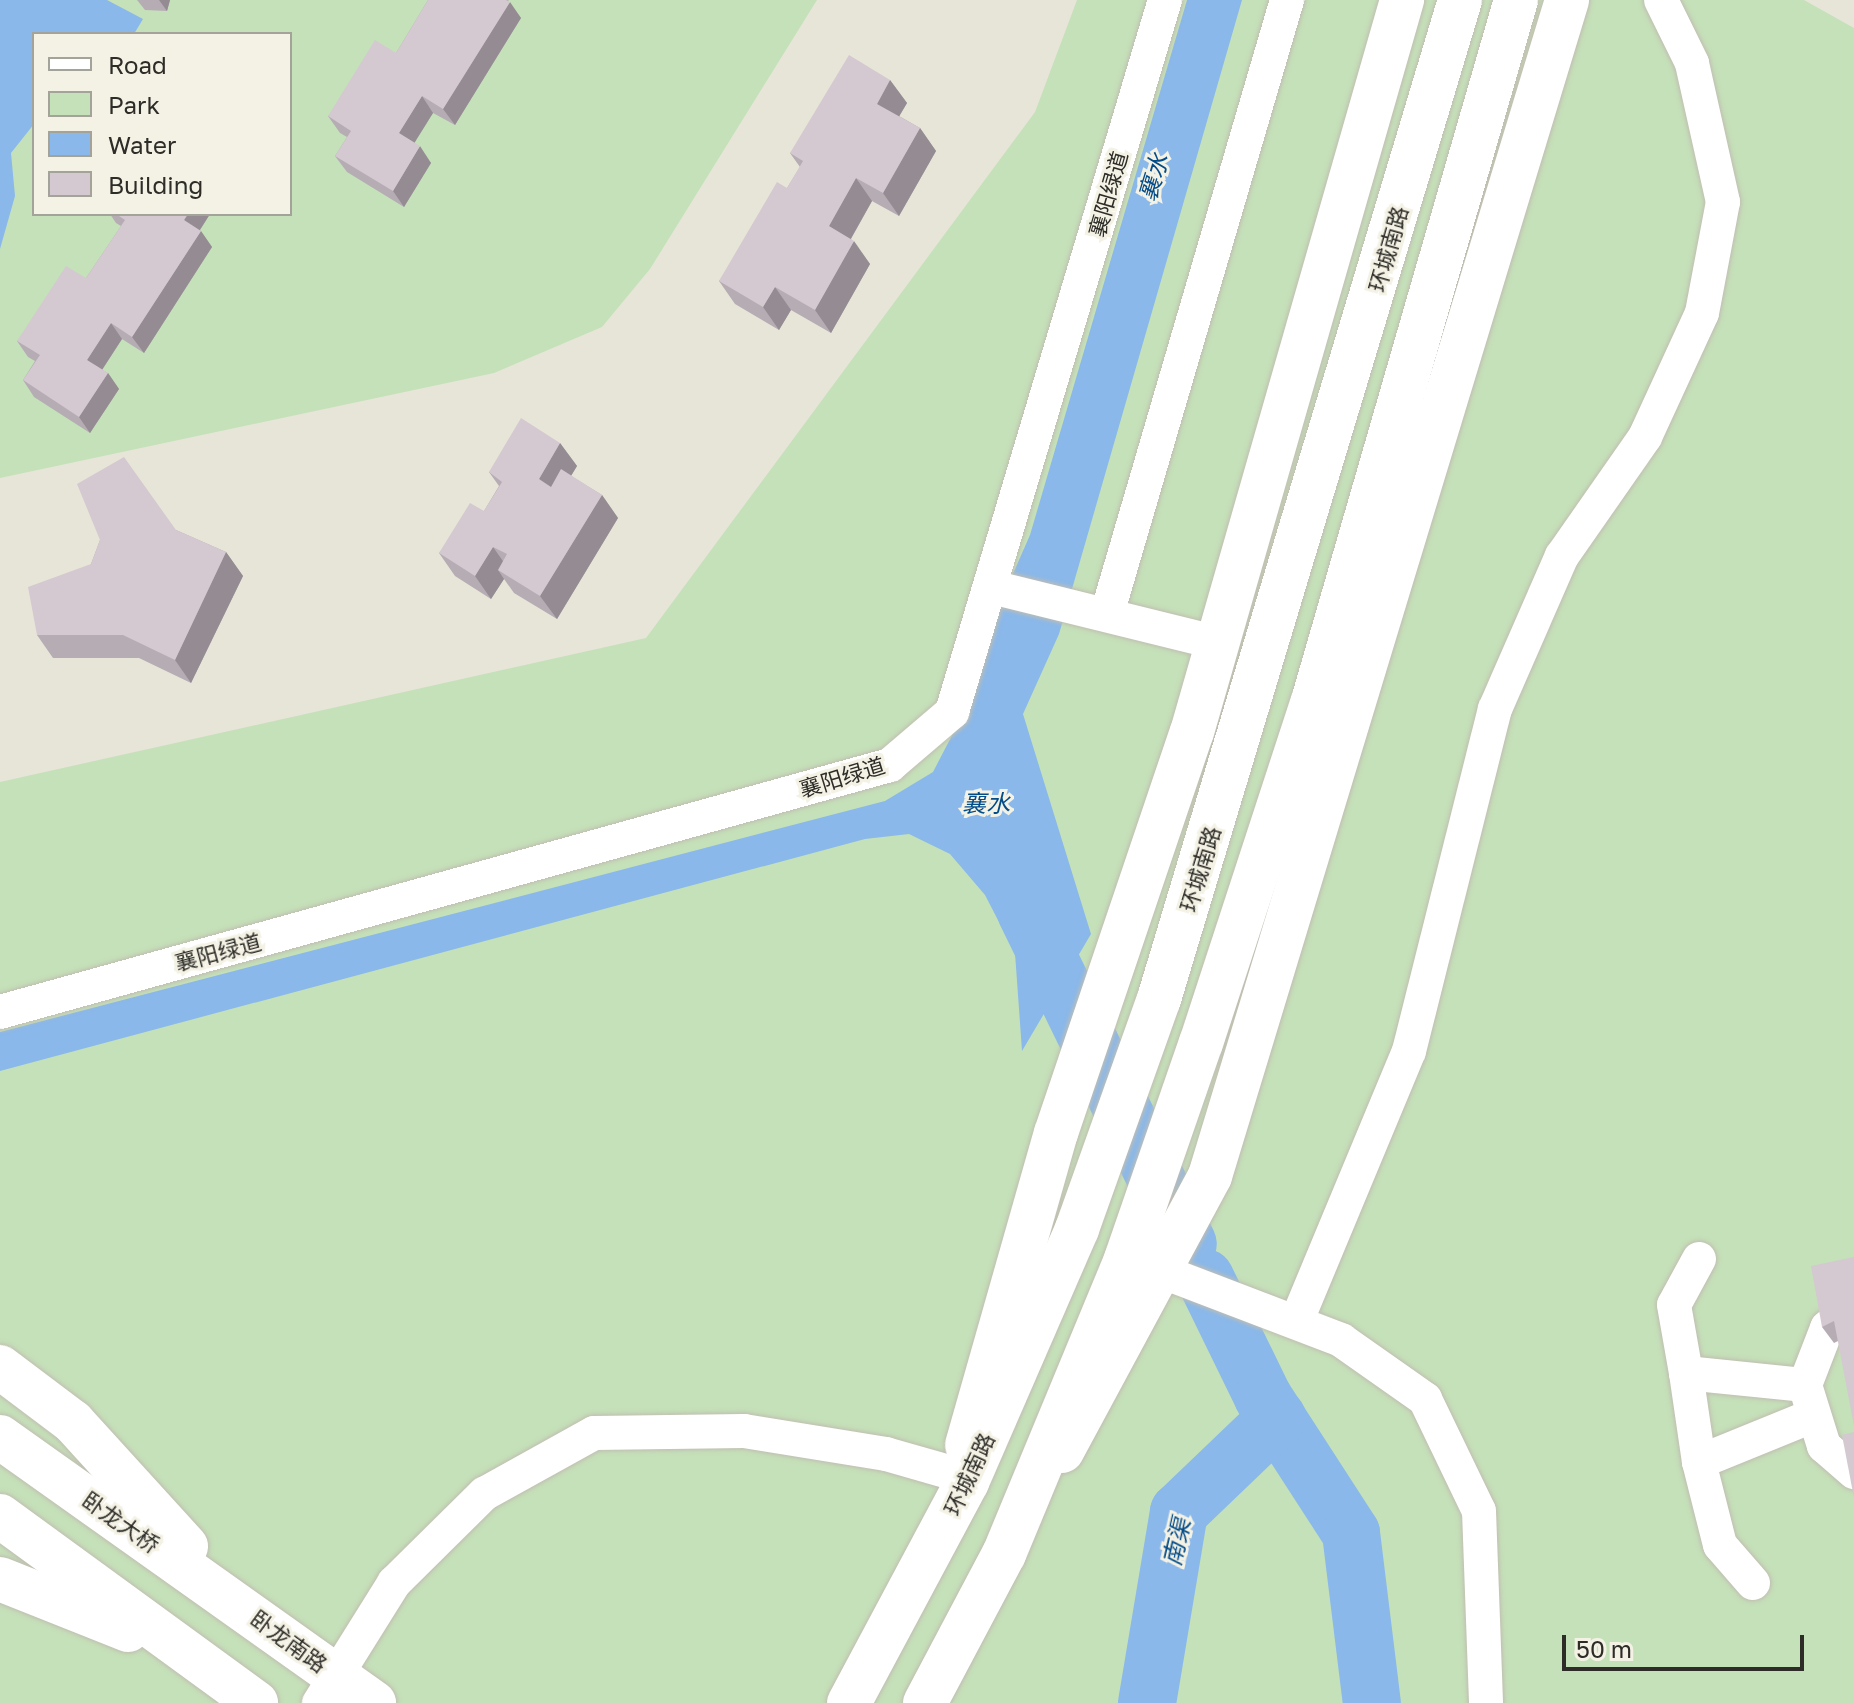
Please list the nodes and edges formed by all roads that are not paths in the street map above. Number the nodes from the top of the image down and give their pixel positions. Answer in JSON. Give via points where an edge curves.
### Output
{"nodes":[{"id":1,"x":1165,"y":0,"type":"edge"},
{"id":2,"x":1287,"y":0,"type":"edge"},
{"id":3,"x":1402,"y":0,"type":"edge"},
{"id":4,"x":1460,"y":0,"type":"edge"},
{"id":5,"x":1567,"y":0,"type":"edge"},
{"id":6,"x":1661,"y":0,"type":"edge"},
{"id":7,"x":1519,"y":8,"type":"edge"},
{"id":8,"x":994,"y":587,"type":"junction"},
{"id":9,"x":1100,"y":613,"type":"junction"},
{"id":10,"x":1218,"y":643,"type":"junction"},
{"id":11,"x":0,"y":1012,"type":"edge"},
{"id":12,"x":1699,"y":1259,"type":"dead end"},
{"id":13,"x":1144,"y":1266,"type":"junction"},
{"id":14,"x":1854,"y":1305,"type":"edge"},
{"id":15,"x":1297,"y":1320,"type":"junction"},
{"id":16,"x":0,"y":1367,"type":"edge"},
{"id":17,"x":1686,"y":1373,"type":"junction"},
{"id":18,"x":1807,"y":1401,"type":"junction"},
{"id":19,"x":0,"y":1437,"type":"edge"},
{"id":20,"x":1699,"y":1462,"type":"junction"},
{"id":21,"x":1854,"y":1472,"type":"edge"},
{"id":22,"x":959,"y":1475,"type":"junction"},
{"id":23,"x":0,"y":1516,"type":"edge"},
{"id":24,"x":944,"y":1525,"type":"junction"},
{"id":25,"x":0,"y":1579,"type":"edge"},
{"id":26,"x":1753,"y":1583,"type":"dead end"},
{"id":27,"x":242,"y":1607,"type":"junction"},
{"id":28,"x":186,"y":1654,"type":"junction"},
{"id":29,"x":327,"y":1689,"type":"edge"},
{"id":30,"x":851,"y":1697,"type":"edge"},
{"id":31,"x":256,"y":1703,"type":"edge"},
{"id":32,"x":374,"y":1703,"type":"edge"},
{"id":33,"x":925,"y":1703,"type":"edge"},
{"id":34,"x":1486,"y":1703,"type":"edge"}],
"edges":[{"from":1,"to":8,"type":"street","name":"襄阳绿道"},
{"from":2,"to":9,"type":"street"},
{"from":3,"to":10,"type":"main road"},
{"from":4,"to":24,"type":"main road","name":"环城南路","via":[[1159,999],[1077,1229]]},
{"from":5,"to":13,"type":"main road","via":[[1210,1176]]},
{"from":6,"to":15,"type":"street","via":[[1692,63],[1723,202],[1702,313],[1645,437],[1562,556],[1495,709],[1409,1051]]},
{"from":7,"to":13,"type":"main road","via":[[1313,701],[1201,1043]]},
{"from":8,"to":9,"type":"street"},
{"from":8,"to":11,"type":"street","name":"襄阳绿道","via":[[952,712],[890,765]]},
{"from":9,"to":10,"type":"street"},
{"from":10,"to":22,"type":"main road","via":[[1056,1133]]},
{"from":12,"to":17,"type":"street","via":[[1674,1305]]},
{"from":13,"to":15,"type":"street"},
{"from":13,"to":33,"type":"main road"},
{"from":14,"to":18,"type":"street","via":[[1827,1328]]},
{"from":15,"to":34,"type":"street","via":[[1341,1340],[1425,1399],[1479,1511]]},
{"from":16,"to":27,"type":"main road","via":[[73,1422]]},
{"from":17,"to":18,"type":"street"},
{"from":17,"to":20,"type":"street"},
{"from":18,"to":20,"type":"street"},
{"from":18,"to":21,"type":"street","via":[[1824,1446]]},
{"from":19,"to":27,"type":"main road","name":"卧龙大桥"},
{"from":20,"to":26,"type":"street","via":[[1720,1545]]},
{"from":22,"to":24,"type":"main road"},
{"from":22,"to":29,"type":"street","via":[[886,1454],[744,1431],[594,1433],[484,1494],[394,1583]]},
{"from":23,"to":28,"type":"main road"},
{"from":24,"to":30,"type":"main road","name":"环城南路"},
{"from":25,"to":28,"type":"main road"},
{"from":27,"to":29,"type":"main road","name":"卧龙南路"},
{"from":28,"to":31,"type":"main road"},
{"from":29,"to":32,"type":"main road","name":"卧龙南路"}]}
